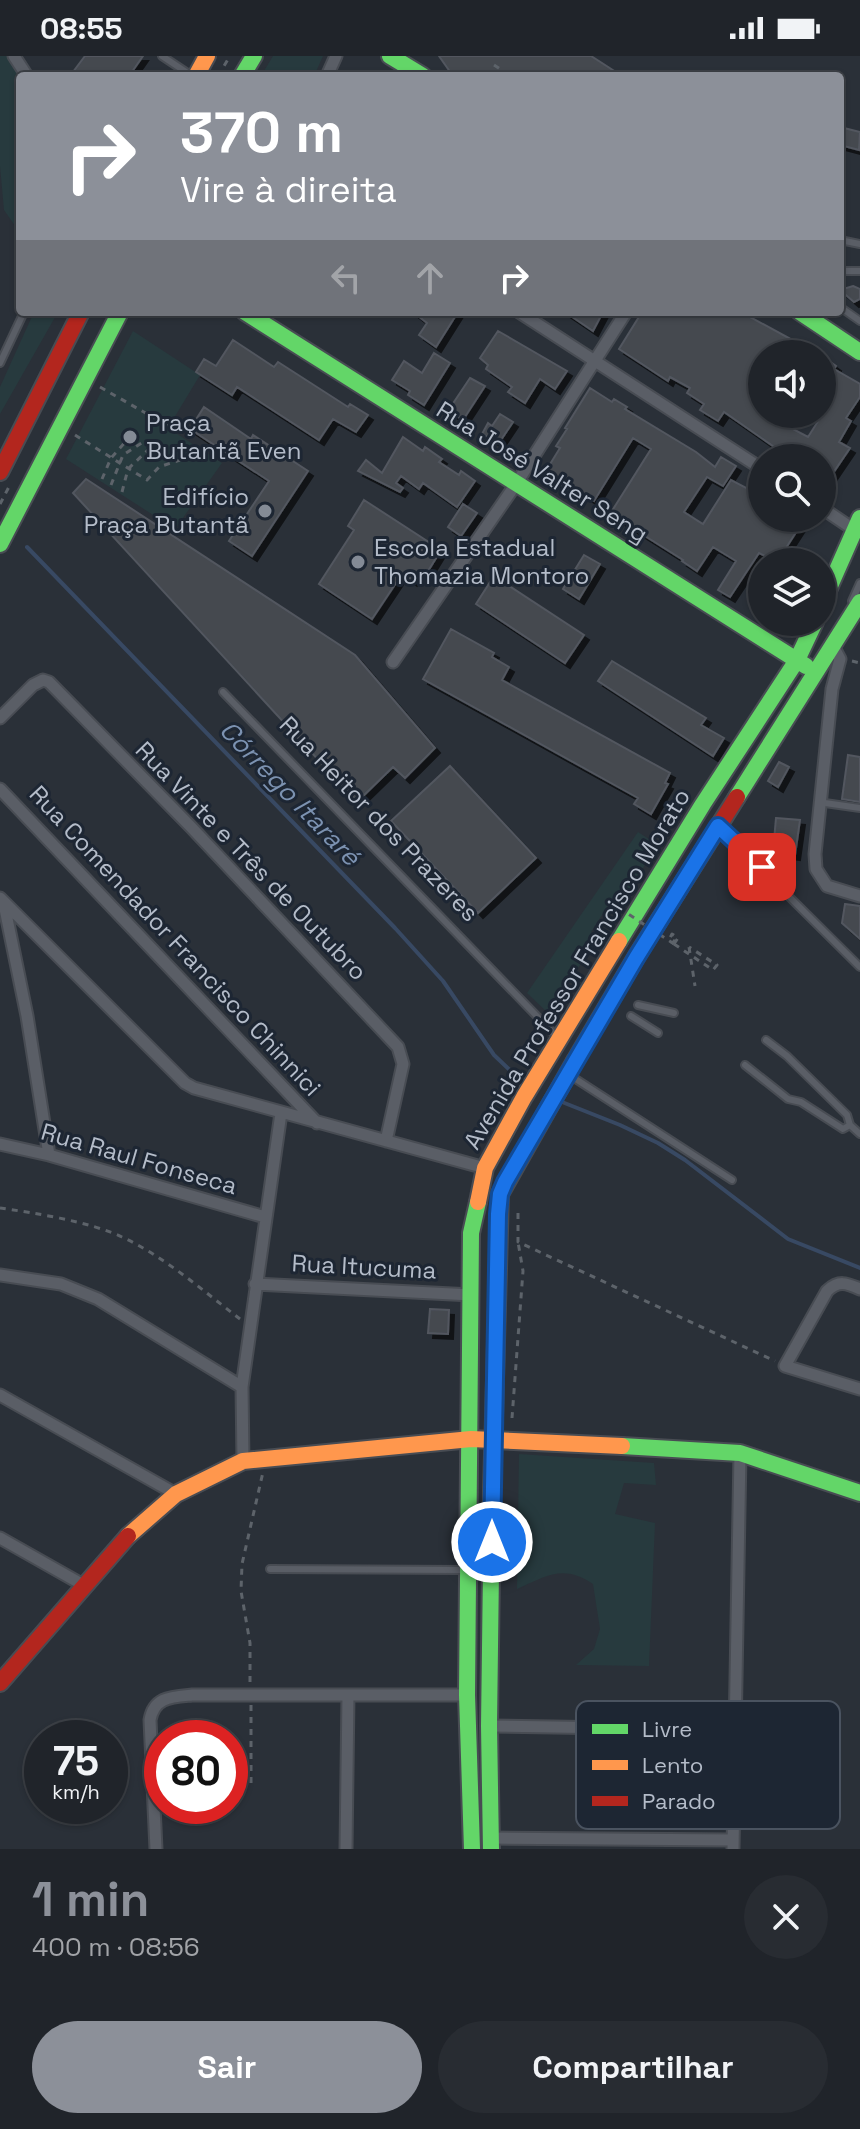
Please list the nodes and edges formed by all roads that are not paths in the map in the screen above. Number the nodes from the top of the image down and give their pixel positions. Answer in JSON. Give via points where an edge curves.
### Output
{"nodes":[{"id":1,"x":162,"y":56,"type":"edge"},
{"id":2,"x":390,"y":56,"type":"edge"},
{"id":3,"x":188,"y":72,"type":"edge"},
{"id":4,"x":416,"y":72,"type":"edge"},
{"id":5,"x":22,"y":316,"type":"edge"},
{"id":6,"x":79,"y":316,"type":"edge"},
{"id":7,"x":118,"y":316,"type":"edge"},
{"id":8,"x":251,"y":316,"type":"edge"},
{"id":9,"x":525,"y":316,"type":"edge"},
{"id":10,"x":623,"y":316,"type":"edge"},
{"id":11,"x":806,"y":316,"type":"edge"},
{"id":12,"x":860,"y":352,"type":"edge"},
{"id":13,"x":595,"y":361,"type":"junction"},
{"id":14,"x":0,"y":363,"type":"edge"},
{"id":15,"x":748,"y":460,"type":"edge"},
{"id":16,"x":0,"y":472,"type":"edge"},
{"id":17,"x":516,"y":484,"type":"junction"},
{"id":18,"x":836,"y":514,"type":"edge"},
{"id":19,"x":857,"y":523,"type":"edge"},
{"id":20,"x":0,"y":544,"type":"edge"},
{"id":21,"x":836,"y":572,"type":"edge"},
{"id":22,"x":860,"y":583,"type":"edge"},
{"id":23,"x":860,"y":602,"type":"edge"},
{"id":24,"x":808,"y":636,"type":"edge"},
{"id":25,"x":832,"y":644,"type":"junction"},
{"id":26,"x":797,"y":660,"type":"junction"},
{"id":27,"x":393,"y":662,"type":"dead end"},
{"id":28,"x":814,"y":672,"type":"junction"},
{"id":29,"x":832,"y":689,"type":"junction"},
{"id":30,"x":223,"y":692,"type":"dead end"},
{"id":31,"x":0,"y":718,"type":"edge"},
{"id":32,"x":0,"y":789,"type":"edge"},
{"id":33,"x":818,"y":802,"type":"junction"},
{"id":34,"x":860,"y":808,"type":"edge"},
{"id":35,"x":718,"y":826,"type":"junction"},
{"id":36,"x":860,"y":896,"type":"edge"},
{"id":37,"x":2,"y":899,"type":"edge"},
{"id":38,"x":860,"y":967,"type":"edge"},
{"id":39,"x":638,"y":1005,"type":"dead end"},
{"id":40,"x":674,"y":1013,"type":"dead end"},
{"id":41,"x":631,"y":1016,"type":"dead end"},
{"id":42,"x":658,"y":1033,"type":"dead end"},
{"id":43,"x":559,"y":1040,"type":"junction"},
{"id":44,"x":766,"y":1040,"type":"dead end"},
{"id":45,"x":745,"y":1065,"type":"dead end"},
{"id":46,"x":568,"y":1074,"type":"junction"},
{"id":47,"x":281,"y":1113,"type":"junction"},
{"id":48,"x":318,"y":1124,"type":"junction"},
{"id":49,"x":850,"y":1125,"type":"junction"},
{"id":50,"x":860,"y":1134,"type":"edge"},
{"id":51,"x":386,"y":1141,"type":"junction"},
{"id":52,"x":0,"y":1144,"type":"edge"},
{"id":53,"x":49,"y":1155,"type":"junction"},
{"id":54,"x":485,"y":1168,"type":"junction"},
{"id":55,"x":732,"y":1180,"type":"dead end"},
{"id":56,"x":265,"y":1217,"type":"junction"},
{"id":57,"x":0,"y":1275,"type":"edge"},
{"id":58,"x":255,"y":1284,"type":"junction"},
{"id":59,"x":860,"y":1289,"type":"edge"},
{"id":60,"x":472,"y":1295,"type":"junction"},
{"id":61,"x":242,"y":1387,"type":"junction"},
{"id":62,"x":860,"y":1389,"type":"edge"},
{"id":63,"x":0,"y":1395,"type":"edge"},
{"id":64,"x":471,"y":1439,"type":"junction"},
{"id":65,"x":501,"y":1440,"type":"junction"},
{"id":66,"x":740,"y":1453,"type":"junction"},
{"id":67,"x":243,"y":1461,"type":"junction"},
{"id":68,"x":860,"y":1493,"type":"edge"},
{"id":69,"x":176,"y":1494,"type":"junction"},
{"id":70,"x":0,"y":1538,"type":"edge"},
{"id":71,"x":270,"y":1569,"type":"dead end"},
{"id":72,"x":469,"y":1570,"type":"junction"},
{"id":73,"x":85,"y":1586,"type":"junction"},
{"id":74,"x":0,"y":1683,"type":"edge"},
{"id":75,"x":348,"y":1695,"type":"junction"},
{"id":76,"x":467,"y":1695,"type":"junction"},
{"id":77,"x":736,"y":1701,"type":"edge"},
{"id":78,"x":489,"y":1726,"type":"junction"},
{"id":79,"x":576,"y":1727,"type":"edge"},
{"id":80,"x":491,"y":1843,"type":"edge"},
{"id":81,"x":733,"y":1845,"type":"edge"},
{"id":82,"x":156,"y":1849,"type":"edge"},
{"id":83,"x":346,"y":1849,"type":"edge"},
{"id":84,"x":472,"y":1849,"type":"edge"}],
"edges":[{"from":1,"to":3,"type":"lane"},
{"from":2,"to":4,"type":"main road"},
{"from":5,"to":14,"type":"lane"},
{"from":6,"to":16,"type":"main road"},
{"from":7,"to":20,"type":"main road"},
{"from":8,"to":17,"type":"main road","name":"Rua José Valter Seng"},
{"from":9,"to":13,"type":"street"},
{"from":10,"to":13,"type":"street"},
{"from":11,"to":12,"type":"main road"},
{"from":13,"to":15,"type":"street"},
{"from":13,"to":17,"type":"street"},
{"from":17,"to":26,"type":"main road","name":"Rua José Valter Seng"},
{"from":17,"to":27,"type":"street"},
{"from":18,"to":19,"type":"street"},
{"from":19,"to":21,"type":"main road"},
{"from":22,"to":25,"type":"lane"},
{"from":23,"to":25,"type":"main road","name":"Avenida Professor Francisco Morato"},
{"from":24,"to":26,"type":"main road","name":"Avenida Professor Francisco Morato"},
{"from":25,"to":28,"type":"main road","name":"Avenida Professor Francisco Morato"},
{"from":25,"to":29,"type":"street","via":[[840,659]]},
{"from":26,"to":28,"type":"main road","name":"Rua José Valter Seng"},
{"from":26,"to":43,"type":"main road","name":"Avenida Professor Francisco Morato"},
{"from":28,"to":29,"type":"street"},
{"from":28,"to":35,"type":"main road","name":"Avenida Professor Francisco Morato"},
{"from":29,"to":33,"type":"street"},
{"from":30,"to":43,"type":"lane","name":"Rua Heitor dos Prazeres"},
{"from":31,"to":51,"type":"street","name":"Rua Vinte e Três de Outubro","via":[[33,685],[49,682],[398,1047],[403,1064]]},
{"from":32,"to":48,"type":"street","name":"Rua Comendador Francisco Chinnici"},
{"from":33,"to":34,"type":"lane"},
{"from":33,"to":36,"type":"street","via":[[816,869],[827,886]]},
{"from":35,"to":38,"type":"lane"},
{"from":35,"to":46,"type":"main road","name":"Avenida Professor Francisco Morato"},
{"from":37,"to":47,"type":"street","via":[[185,1083]]},
{"from":37,"to":53,"type":"street"},
{"from":39,"to":40,"type":"lane"},
{"from":41,"to":42,"type":"lane"},
{"from":43,"to":54,"type":"main road","name":"Avenida Professor Francisco Morato"},
{"from":44,"to":49,"type":"lane","via":[[847,1115]]},
{"from":45,"to":49,"type":"lane","via":[[788,1099],[843,1129]]},
{"from":46,"to":55,"type":"lane"},
{"from":46,"to":65,"type":"main road","name":"Avenida Professor Francisco Morato","via":[[500,1194]]},
{"from":47,"to":48,"type":"street"},
{"from":47,"to":56,"type":"street"},
{"from":48,"to":51,"type":"street"},
{"from":49,"to":50,"type":"lane"},
{"from":51,"to":54,"type":"street"},
{"from":52,"to":53,"type":"street","name":"Rua Raul Fonseca"},
{"from":53,"to":56,"type":"street","name":"Rua Raul Fonseca"},
{"from":54,"to":60,"type":"main road","name":"Avenida Professor Francisco Morato","via":[[471,1233]]},
{"from":56,"to":58,"type":"street"},
{"from":57,"to":61,"type":"street","via":[[75,1288]]},
{"from":58,"to":60,"type":"street","name":"Rua Itucuma"},
{"from":58,"to":61,"type":"street"},
{"from":59,"to":62,"type":"street","via":[[845,1282],[827,1291],[785,1366]]},
{"from":60,"to":64,"type":"main road","name":"Avenida Professor Francisco Morato"},
{"from":61,"to":67,"type":"street"},
{"from":63,"to":69,"type":"street"},
{"from":64,"to":65,"type":"main road"},
{"from":64,"to":67,"type":"main road"},
{"from":64,"to":72,"type":"main road","name":"Avenida Professor Francisco Morato"},
{"from":65,"to":66,"type":"main road"},
{"from":65,"to":78,"type":"main road","name":"Avenida Professor Francisco Morato"},
{"from":66,"to":68,"type":"main road"},
{"from":66,"to":77,"type":"street"},
{"from":67,"to":69,"type":"main road"},
{"from":69,"to":73,"type":"main road","via":[[130,1534]]},
{"from":70,"to":73,"type":"street"},
{"from":71,"to":72,"type":"lane"},
{"from":72,"to":76,"type":"main road","name":"Avenida Professor Francisco Morato"},
{"from":73,"to":74,"type":"main road"},
{"from":75,"to":76,"type":"street"},
{"from":75,"to":82,"type":"street","via":[[168,1697],[157,1702],[150,1720]]},
{"from":75,"to":83,"type":"street"},
{"from":76,"to":84,"type":"main road","name":"Avenida Professor Francisco Morato"},
{"from":78,"to":79,"type":"street"},
{"from":78,"to":80,"type":"main road","name":"Avenida Professor Francisco Morato"},
{"from":80,"to":81,"type":"street"}]}
